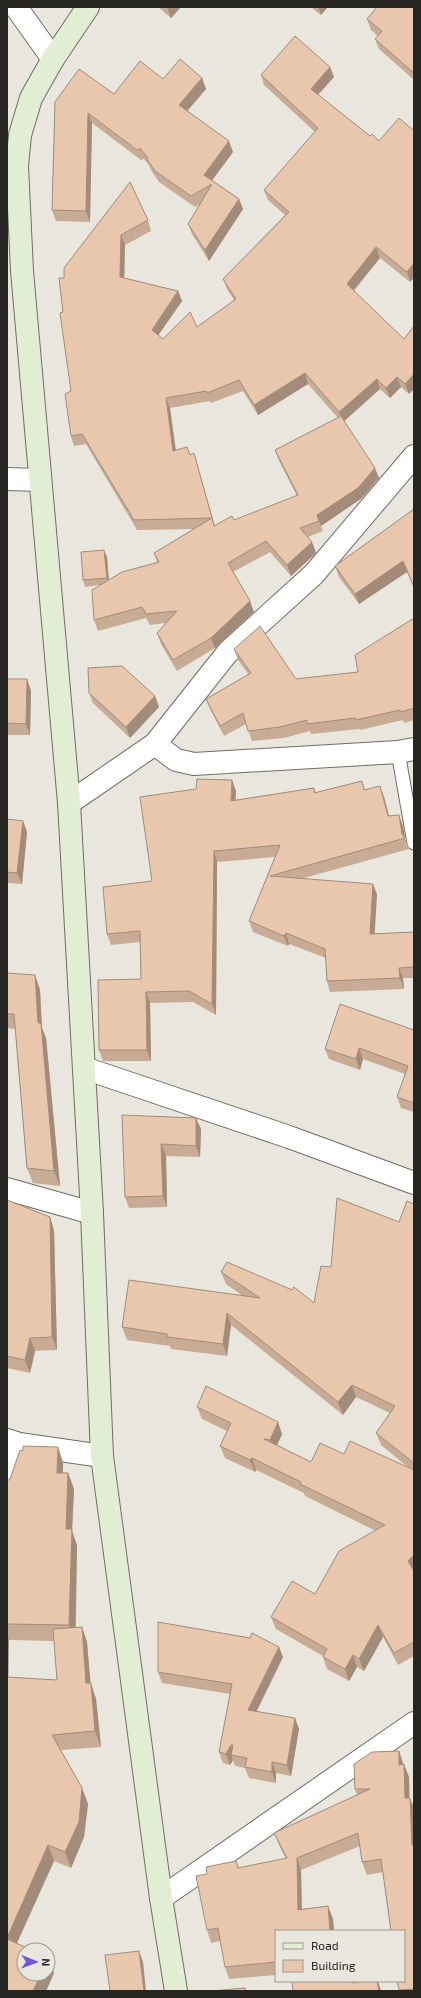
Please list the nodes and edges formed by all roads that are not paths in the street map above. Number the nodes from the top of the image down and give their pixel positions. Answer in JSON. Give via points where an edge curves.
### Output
{"nodes":[{"id":1,"x":16,"y":7,"type":"edge"},
{"id":2,"x":88,"y":7,"type":"edge"},
{"id":3,"x":53,"y":58,"type":"junction"},
{"id":4,"x":414,"y":456,"type":"edge"},
{"id":5,"x":7,"y":479,"type":"edge"},
{"id":6,"x":40,"y":480,"type":"junction"},
{"id":7,"x":155,"y":744,"type":"junction"},
{"id":8,"x":406,"y":750,"type":"edge"},
{"id":9,"x":69,"y":803,"type":"junction"},
{"id":10,"x":414,"y":843,"type":"edge"},
{"id":11,"x":84,"y":1068,"type":"junction"},
{"id":12,"x":414,"y":1183,"type":"edge"},
{"id":13,"x":7,"y":1189,"type":"edge"},
{"id":14,"x":92,"y":1213,"type":"junction"},
{"id":15,"x":13,"y":1442,"type":"edge"},
{"id":16,"x":102,"y":1456,"type":"junction"},
{"id":17,"x":7,"y":1486,"type":"edge"},
{"id":18,"x":414,"y":1723,"type":"edge"},
{"id":19,"x":161,"y":1898,"type":"junction"},
{"id":20,"x":176,"y":1991,"type":"edge"}],
"edges":[{"from":1,"to":3,"type":"street"},
{"from":2,"to":3,"type":"street"},
{"from":3,"to":6,"type":"street","via":[[31,98],[20,135],[17,166],[22,271]]},
{"from":4,"to":7,"type":"street","via":[[314,574],[228,652]]},
{"from":5,"to":6,"type":"street"},
{"from":6,"to":9,"type":"street"},
{"from":7,"to":8,"type":"street","via":[[176,760],[194,764]]},
{"from":7,"to":9,"type":"street"},
{"from":8,"to":10,"type":"lane"},
{"from":9,"to":11,"type":"street"},
{"from":11,"to":12,"type":"street","via":[[289,1137]]},
{"from":11,"to":14,"type":"street"},
{"from":13,"to":14,"type":"street"},
{"from":14,"to":16,"type":"street"},
{"from":15,"to":16,"type":"street"},
{"from":15,"to":17,"type":"street"},
{"from":16,"to":19,"type":"street"},
{"from":18,"to":19,"type":"street"},
{"from":19,"to":20,"type":"street"}]}
